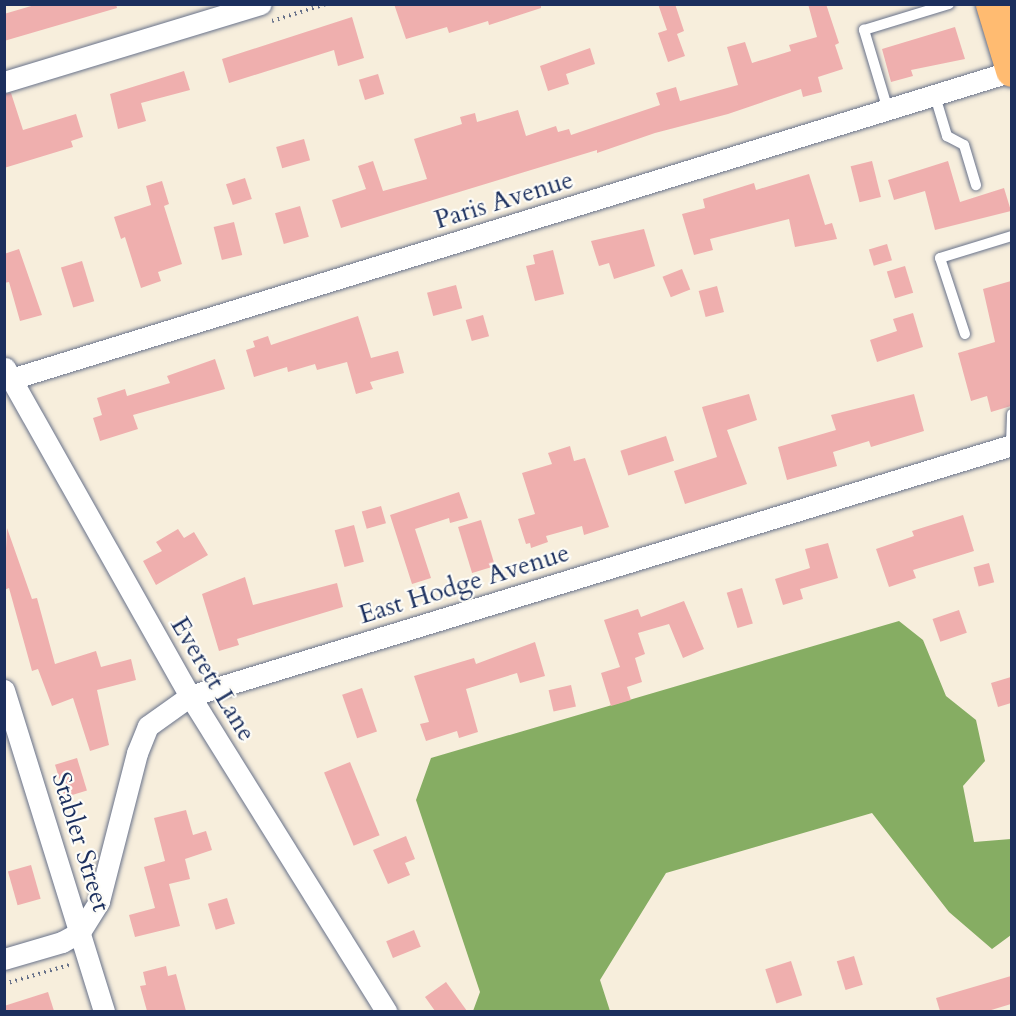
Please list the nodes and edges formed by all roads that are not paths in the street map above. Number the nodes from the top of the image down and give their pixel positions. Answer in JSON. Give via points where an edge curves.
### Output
{"nodes":[{"id":1,"x":260,"y":4,"type":"edge"},
{"id":2,"x":949,"y":4,"type":"edge"},
{"id":3,"x":1001,"y":16,"type":"edge"},
{"id":4,"x":1011,"y":70,"type":"edge"},
{"id":5,"x":4,"y":82,"type":"edge"},
{"id":6,"x":935,"y":96,"type":"junction"},
{"id":7,"x":888,"y":110,"type":"junction"},
{"id":8,"x":976,"y":185,"type":"dead end"},
{"id":9,"x":1011,"y":236,"type":"edge"},
{"id":10,"x":965,"y":334,"type":"dead end"},
{"id":11,"x":8,"y":373,"type":"edge"},
{"id":12,"x":1011,"y":414,"type":"edge"},
{"id":13,"x":1011,"y":445,"type":"edge"},
{"id":14,"x":4,"y":690,"type":"edge"},
{"id":15,"x":190,"y":696,"type":"junction"},
{"id":16,"x":80,"y":932,"type":"junction"},
{"id":17,"x":4,"y":959,"type":"edge"},
{"id":18,"x":104,"y":1011,"type":"edge"},
{"id":19,"x":387,"y":1011,"type":"edge"}],
"edges":[{"from":1,"to":5,"type":"street"},
{"from":2,"to":7,"type":"lane","via":[[864,30]]},
{"from":3,"to":4,"type":"main road"},
{"from":4,"to":6,"type":"street","name":"Paris Avenue"},
{"from":6,"to":7,"type":"street","name":"Paris Avenue"},
{"from":6,"to":8,"type":"lane","via":[[947,136],[964,145]]},
{"from":7,"to":11,"type":"street","name":"Paris Avenue"},
{"from":9,"to":10,"type":"lane","via":[[940,258]]},
{"from":11,"to":15,"type":"street","name":"Everett Lane"},
{"from":12,"to":13,"type":"lane"},
{"from":13,"to":15,"type":"street","name":"East Hodge Avenue"},
{"from":14,"to":16,"type":"street","name":"Stabler Street"},
{"from":15,"to":16,"type":"street","name":"East Hodge Avenue","via":[[148,726],[136,753],[99,901]]},
{"from":15,"to":19,"type":"street","name":"Everett Lane"},
{"from":16,"to":17,"type":"street","via":[[62,942]]},
{"from":16,"to":18,"type":"street","name":"Stabler Street"}]}
